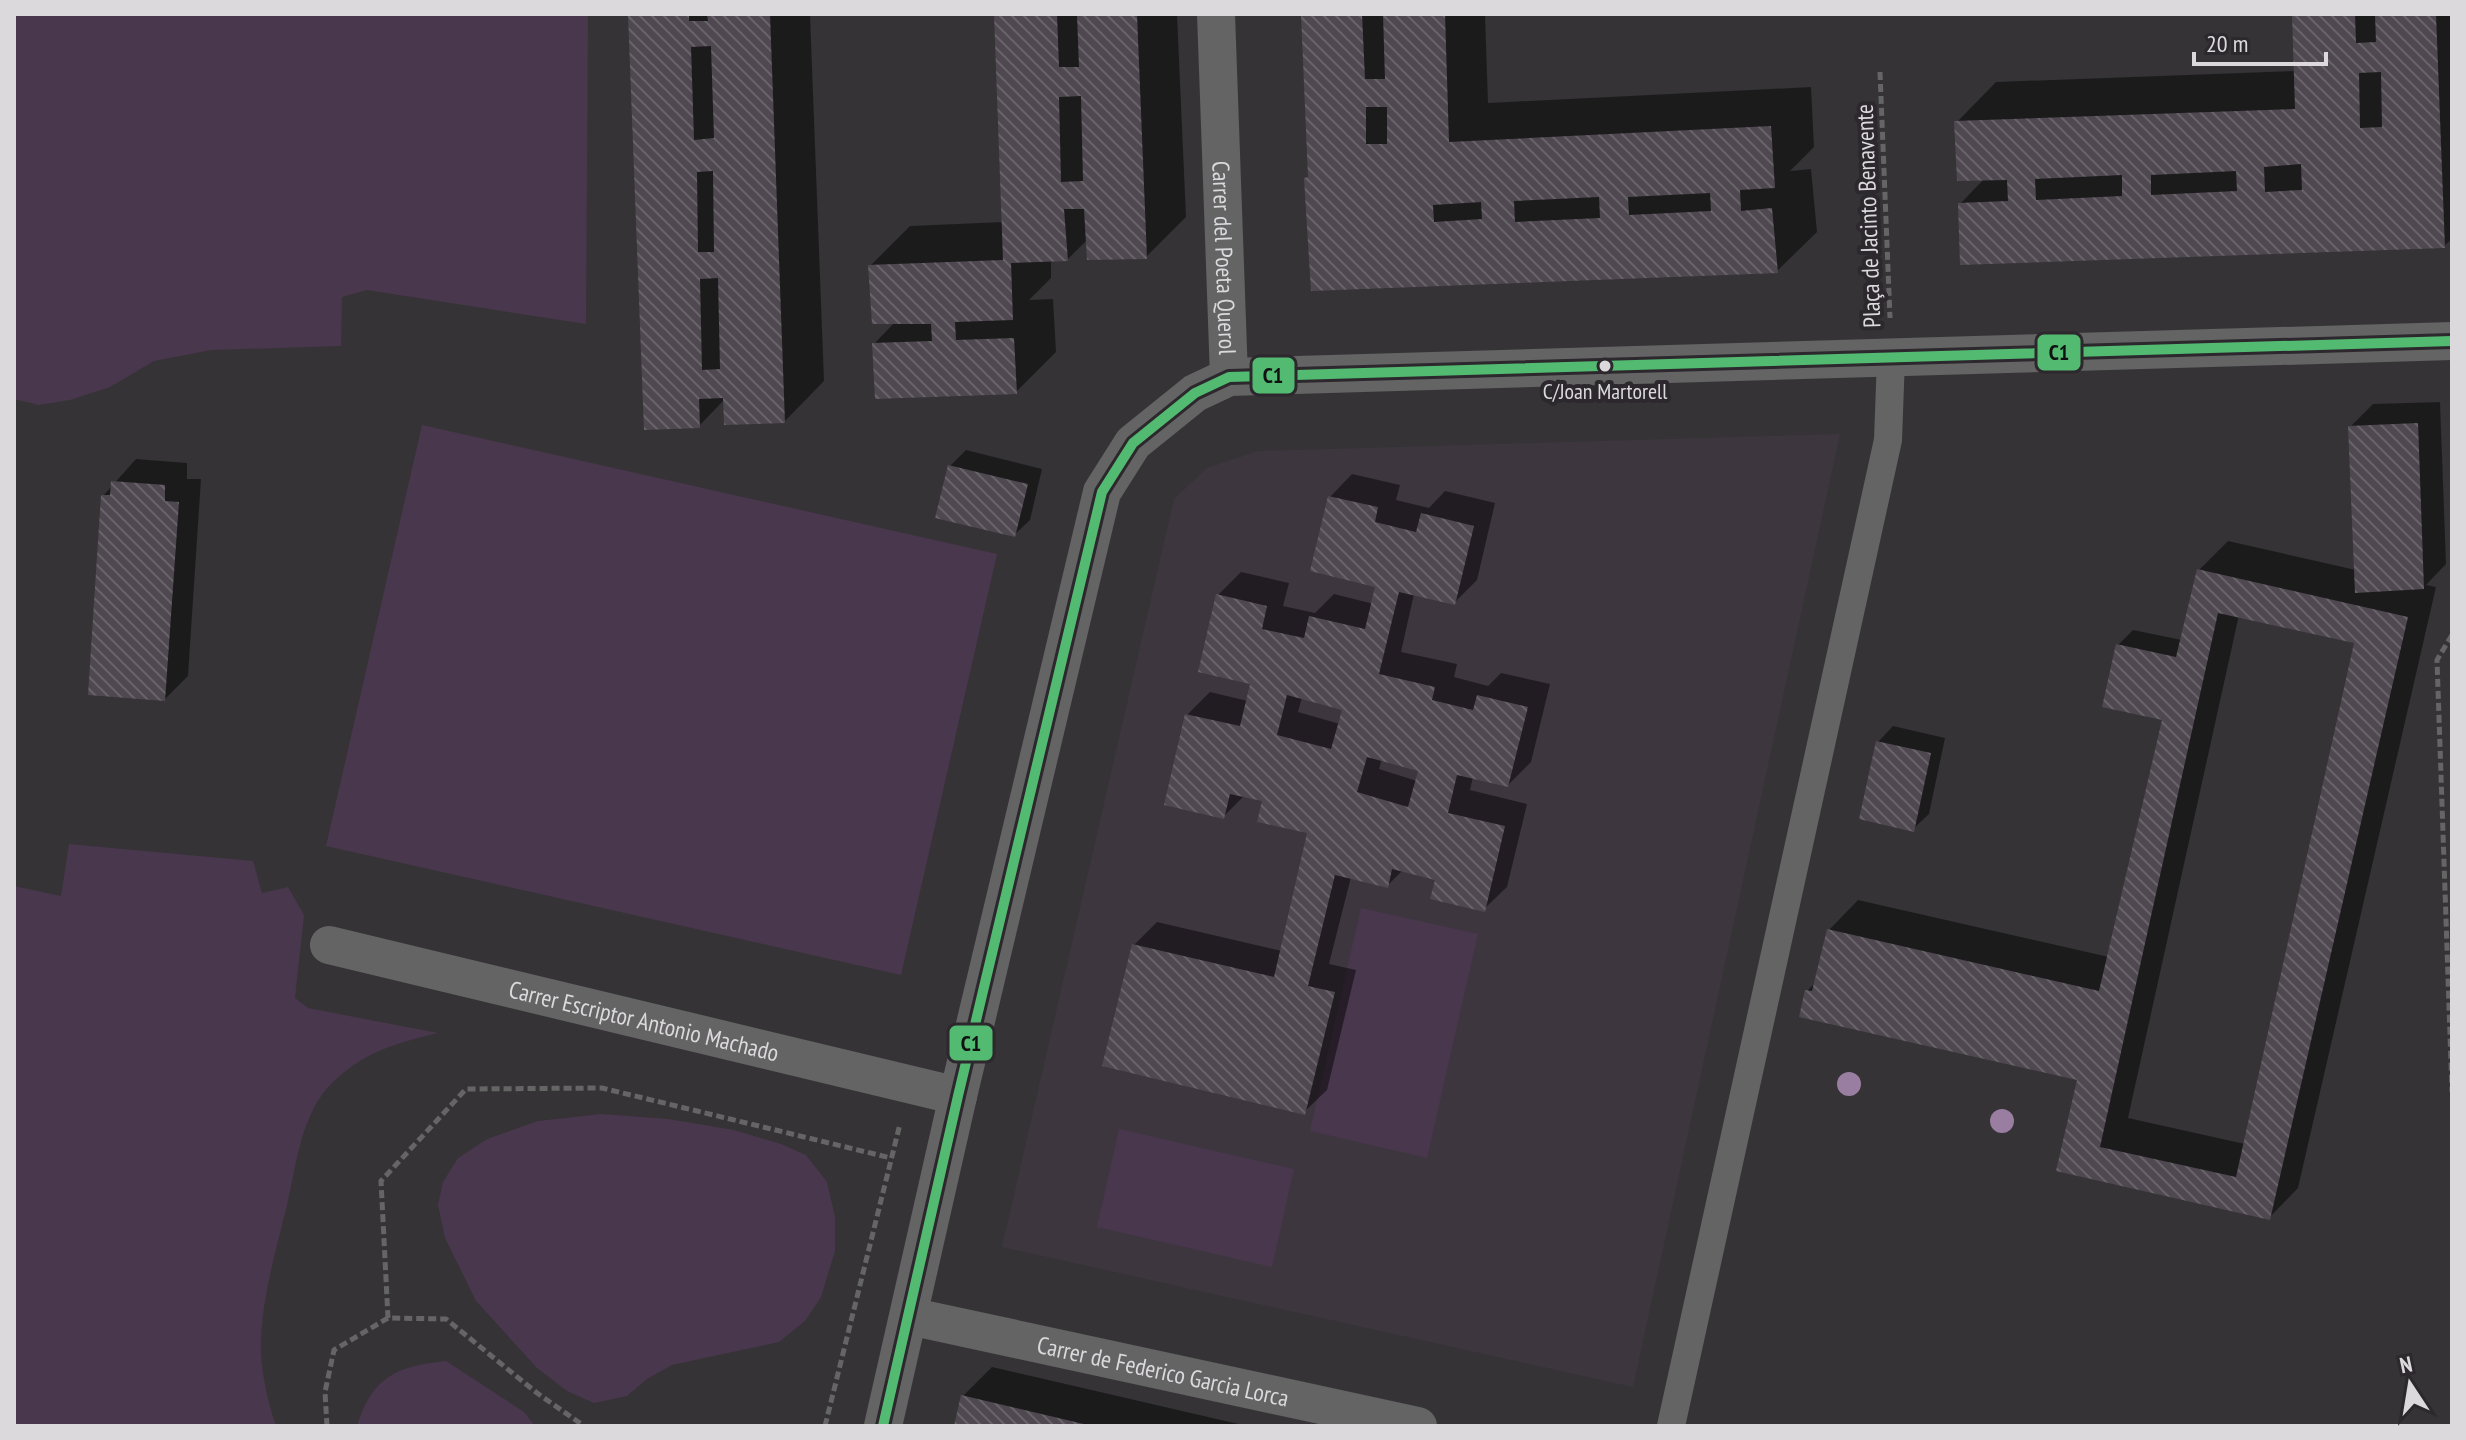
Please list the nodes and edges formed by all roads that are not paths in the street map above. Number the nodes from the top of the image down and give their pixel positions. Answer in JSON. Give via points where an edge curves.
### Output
{"nodes":[{"id":1,"x":1216,"y":14,"type":"edge"},
{"id":2,"x":2452,"y":341,"type":"edge"},
{"id":3,"x":1891,"y":358,"type":"junction"},
{"id":4,"x":1229,"y":377,"type":"junction"},
{"id":5,"x":329,"y":945,"type":"dead end"},
{"id":6,"x":958,"y":1096,"type":"junction"},
{"id":7,"x":909,"y":1316,"type":"junction"},
{"id":8,"x":883,"y":1426,"type":"edge"},
{"id":9,"x":1418,"y":1426,"type":"edge"},
{"id":10,"x":1671,"y":1426,"type":"edge"}],
"edges":[{"from":1,"to":4,"type":"street","name":"Carrer del Poeta Querol"},
{"from":2,"to":3,"type":"street"},
{"from":3,"to":4,"type":"street"},
{"from":3,"to":10,"type":"street","via":[[1888,440]]},
{"from":4,"to":6,"type":"street","name":"Carrer del Poeta Querol","via":[[1195,393],[1133,443],[1102,492]]},
{"from":5,"to":6,"type":"street","name":"Carrer Escriptor Antonio Machado"},
{"from":6,"to":7,"type":"street","name":"Carrer del Poeta Querol"},
{"from":7,"to":8,"type":"street","name":"Carrer del Poeta Querol"},
{"from":7,"to":9,"type":"street","name":"Carrer de Federico Garcia Lorca"}]}
